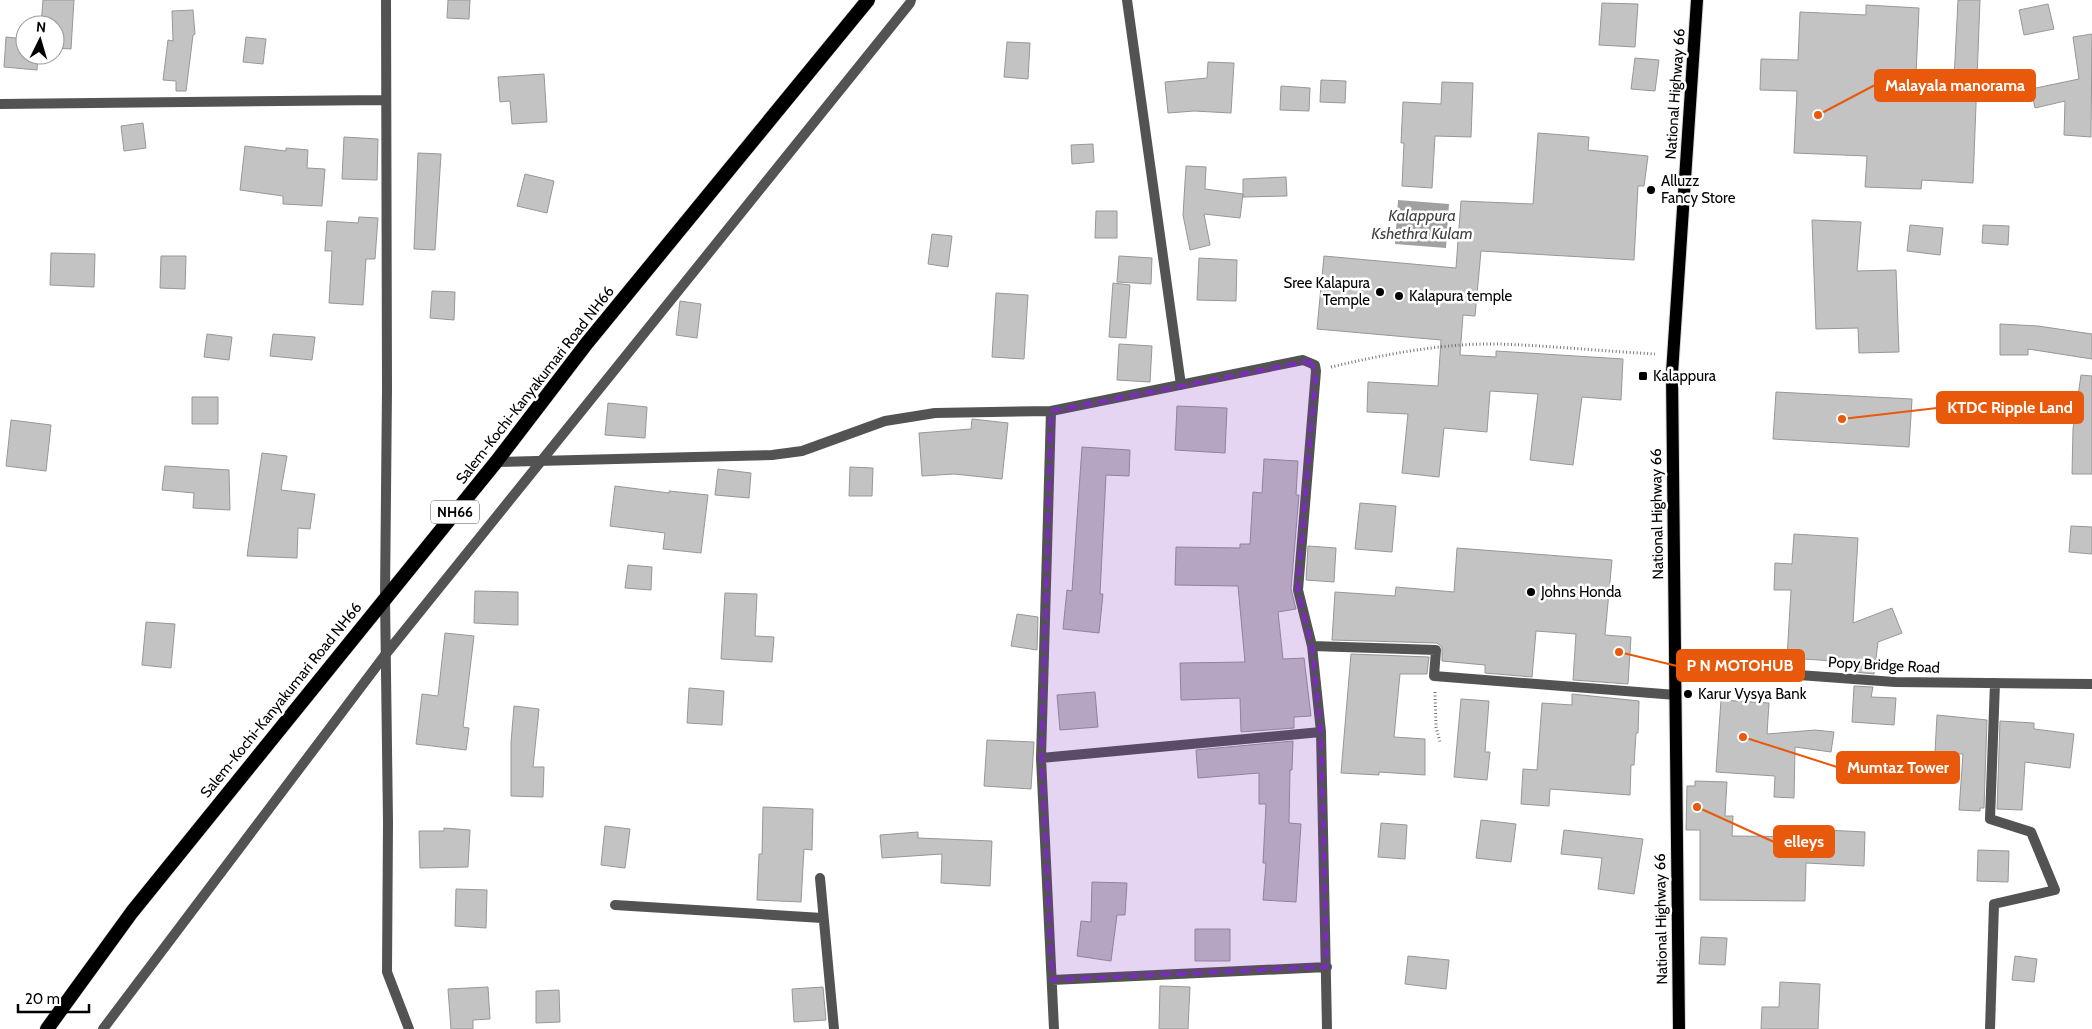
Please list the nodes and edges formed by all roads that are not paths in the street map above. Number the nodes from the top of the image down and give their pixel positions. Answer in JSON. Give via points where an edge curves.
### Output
{"nodes":[{"id":1,"x":386,"y":0,"type":"edge"},
{"id":2,"x":868,"y":0,"type":"edge"},
{"id":3,"x":911,"y":0,"type":"edge"},
{"id":4,"x":1127,"y":0,"type":"edge"},
{"id":5,"x":1697,"y":0,"type":"edge"},
{"id":6,"x":386,"y":100,"type":"junction"},
{"id":7,"x":0,"y":104,"type":"edge"},
{"id":8,"x":1181,"y":385,"type":"junction"},
{"id":9,"x":1051,"y":411,"type":"junction"},
{"id":10,"x":542,"y":461,"type":"junction"},
{"id":11,"x":496,"y":462,"type":"junction"},
{"id":12,"x":384,"y":598,"type":"junction"},
{"id":13,"x":1312,"y":646,"type":"junction"},
{"id":14,"x":385,"y":655,"type":"junction"},
{"id":15,"x":1674,"y":666,"type":"junction"},
{"id":16,"x":1995,"y":683,"type":"junction"},
{"id":17,"x":2092,"y":684,"type":"edge"},
{"id":18,"x":1676,"y":695,"type":"junction"},
{"id":19,"x":1322,"y":732,"type":"junction"},
{"id":20,"x":1041,"y":758,"type":"junction"},
{"id":21,"x":820,"y":878,"type":"dead end"},
{"id":22,"x":615,"y":905,"type":"dead end"},
{"id":23,"x":822,"y":918,"type":"junction"},
{"id":24,"x":1327,"y":966,"type":"junction"},
{"id":25,"x":1052,"y":980,"type":"junction"},
{"id":26,"x":47,"y":1029,"type":"edge"},
{"id":27,"x":103,"y":1029,"type":"edge"},
{"id":28,"x":409,"y":1029,"type":"edge"},
{"id":29,"x":834,"y":1029,"type":"edge"},
{"id":30,"x":1054,"y":1029,"type":"edge"},
{"id":31,"x":1327,"y":1029,"type":"edge"},
{"id":32,"x":1679,"y":1029,"type":"edge"},
{"id":33,"x":1990,"y":1029,"type":"edge"}],
"edges":[{"from":1,"to":6,"type":"street"},
{"from":2,"to":11,"type":"highway","name":"Salem-Kochi-Kanyakumari Road NH66","number":"NH66","via":[[587,343]]},
{"from":3,"to":10,"type":"street"},
{"from":4,"to":8,"type":"street"},
{"from":5,"to":15,"type":"main road","name":"National Highway 66","via":[[1673,356]]},
{"from":6,"to":7,"type":"street"},
{"from":6,"to":12,"type":"street"},
{"from":8,"to":9,"type":"street"},
{"from":8,"to":13,"type":"street","via":[[1303,360],[1315,365],[1298,590]]},
{"from":9,"to":10,"type":"street","via":[[935,413],[885,421],[802,451],[772,455]]},
{"from":9,"to":20,"type":"street"},
{"from":10,"to":11,"type":"street"},
{"from":10,"to":14,"type":"street"},
{"from":11,"to":12,"type":"highway","name":"Salem-Kochi-Kanyakumari Road NH66","number":"NH66"},
{"from":12,"to":14,"type":"street"},
{"from":12,"to":26,"type":"highway","name":"Salem-Kochi-Kanyakumari Road NH66","number":"NH66","via":[[132,912]]},
{"from":13,"to":18,"type":"street","via":[[1436,650],[1434,676]]},
{"from":13,"to":19,"type":"street"},
{"from":14,"to":27,"type":"street"},
{"from":14,"to":28,"type":"street","via":[[386,972]]},
{"from":15,"to":16,"type":"street","name":"Popy Bridge Road","via":[[1895,682]]},
{"from":15,"to":18,"type":"main road","name":"National Highway 66"},
{"from":16,"to":17,"type":"street","name":"Popy Bridge Road"},
{"from":16,"to":33,"type":"street","via":[[1990,819],[2031,832],[2055,890],[1994,904]]},
{"from":18,"to":32,"type":"main road","name":"National Highway 66"},
{"from":19,"to":20,"type":"street"},
{"from":19,"to":24,"type":"street"},
{"from":20,"to":25,"type":"street"},
{"from":21,"to":23,"type":"street"},
{"from":22,"to":23,"type":"street"},
{"from":23,"to":29,"type":"street"},
{"from":24,"to":25,"type":"street"},
{"from":24,"to":31,"type":"street"},
{"from":25,"to":30,"type":"street"}]}
